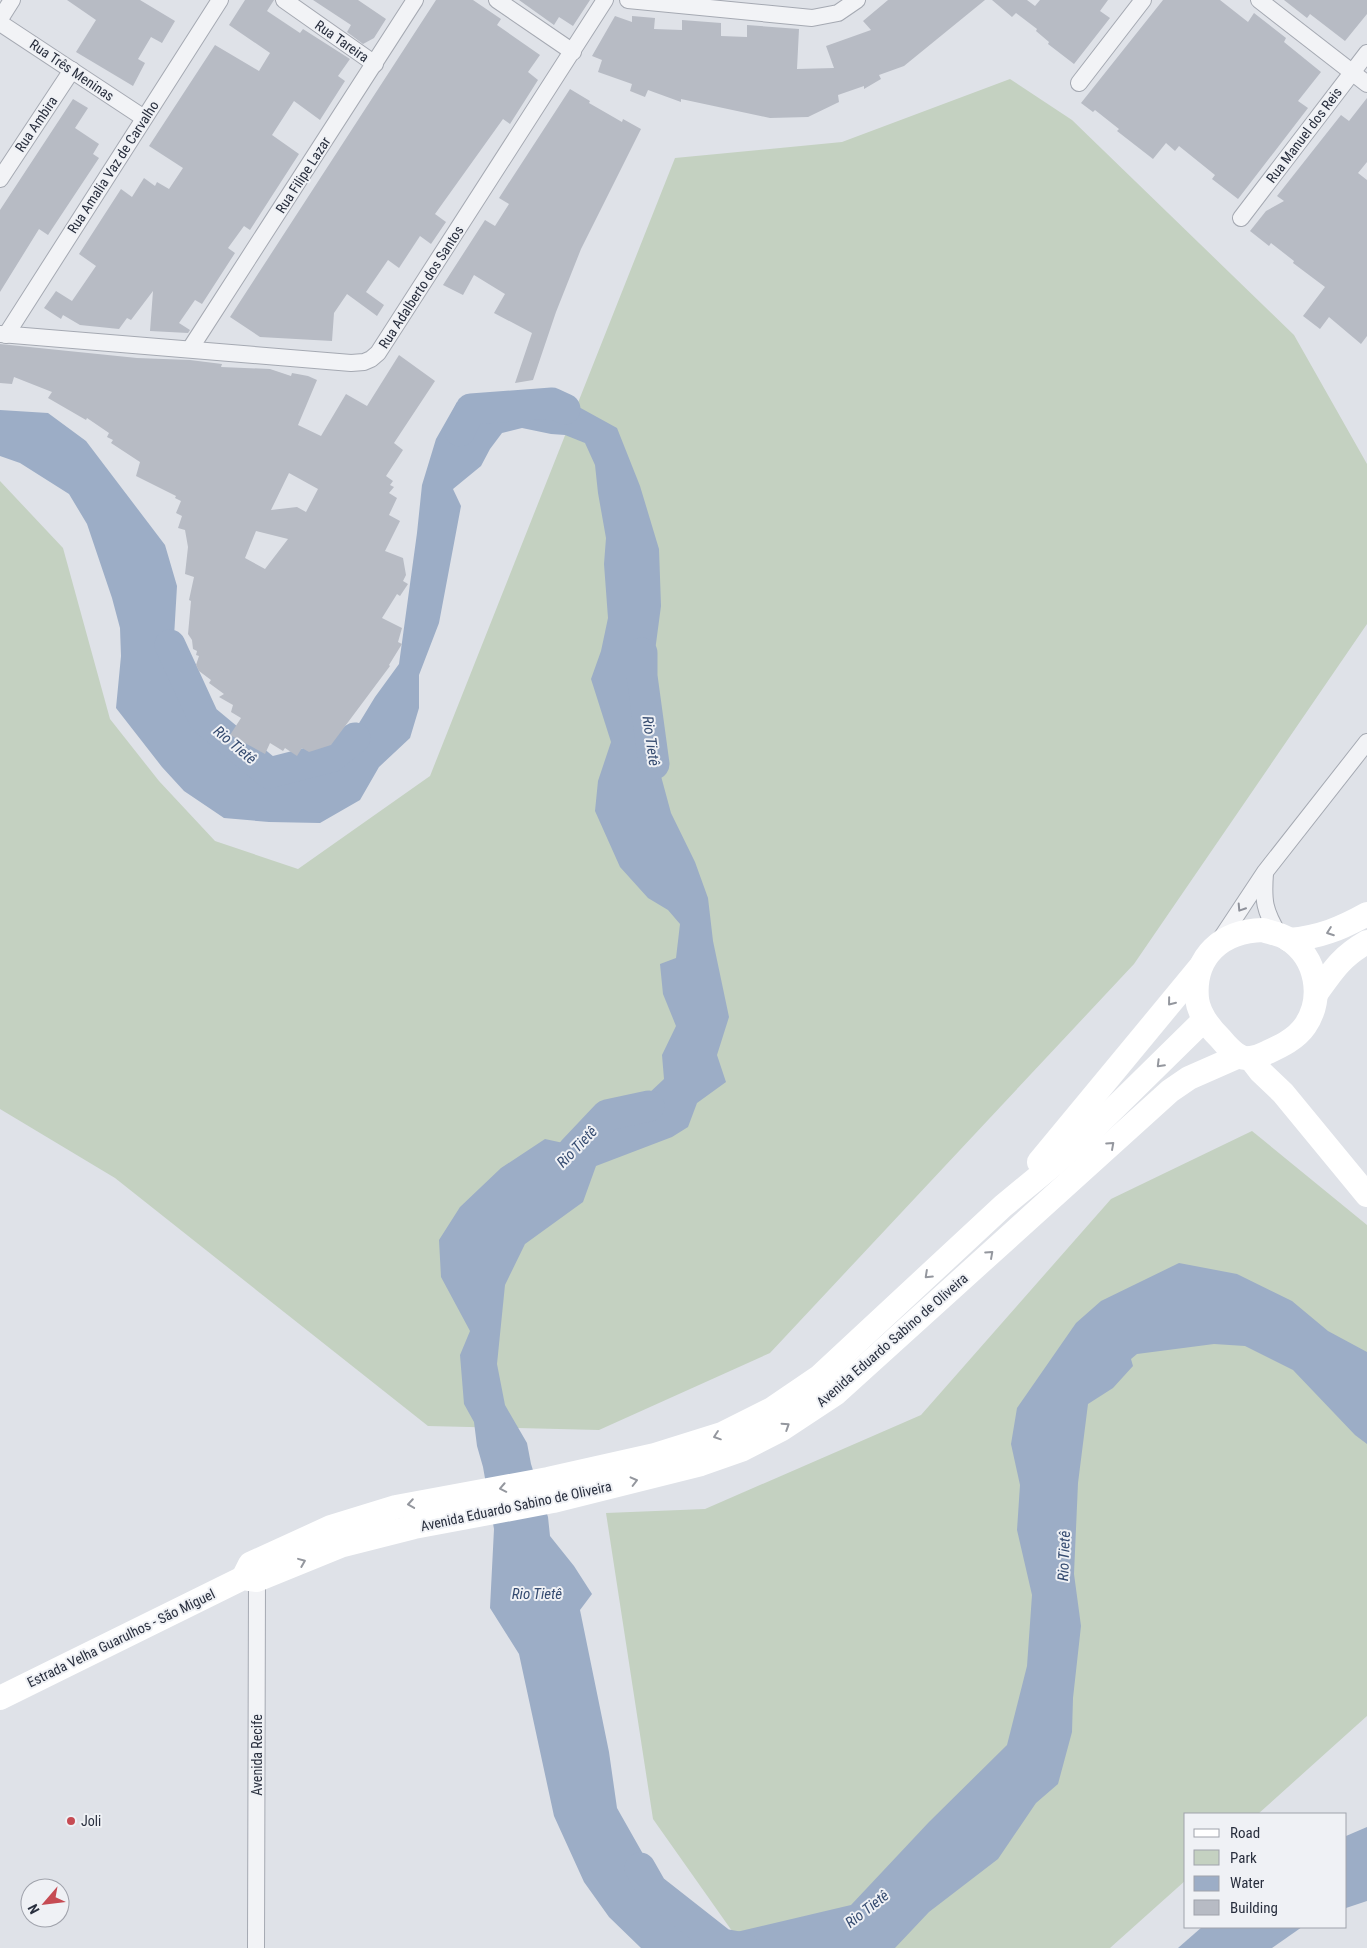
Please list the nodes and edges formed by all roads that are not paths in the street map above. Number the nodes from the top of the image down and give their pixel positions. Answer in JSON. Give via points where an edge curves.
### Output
{"nodes":[{"id":1,"x":12,"y":0,"type":"edge"},
{"id":2,"x":220,"y":0,"type":"edge"},
{"id":3,"x":284,"y":0,"type":"edge"},
{"id":4,"x":415,"y":0,"type":"edge"},
{"id":5,"x":497,"y":0,"type":"edge"},
{"id":6,"x":605,"y":0,"type":"edge"},
{"id":7,"x":628,"y":0,"type":"edge"},
{"id":8,"x":857,"y":0,"type":"edge"},
{"id":9,"x":1143,"y":0,"type":"edge"},
{"id":10,"x":1259,"y":0,"type":"edge"},
{"id":11,"x":0,"y":21,"type":"edge"},
{"id":12,"x":573,"y":52,"type":"junction"},
{"id":13,"x":1367,"y":53,"type":"edge"},
{"id":14,"x":375,"y":64,"type":"junction"},
{"id":15,"x":72,"y":70,"type":"junction"},
{"id":16,"x":1351,"y":72,"type":"junction"},
{"id":17,"x":1079,"y":84,"type":"dead end"},
{"id":18,"x":1367,"y":84,"type":"edge"},
{"id":19,"x":144,"y":118,"type":"junction"},
{"id":20,"x":0,"y":179,"type":"edge"},
{"id":21,"x":1241,"y":218,"type":"dead end"},
{"id":22,"x":3,"y":334,"type":"edge"},
{"id":23,"x":190,"y":348,"type":"junction"},
{"id":24,"x":1367,"y":742,"type":"edge"},
{"id":25,"x":1265,"y":872,"type":"junction"},
{"id":26,"x":1367,"y":914,"type":"edge"},
{"id":27,"x":1284,"y":937,"type":"junction"},
{"id":28,"x":1367,"y":942,"type":"edge"},
{"id":29,"x":1217,"y":945,"type":"junction"},
{"id":30,"x":1202,"y":964,"type":"junction"},
{"id":31,"x":1316,"y":994,"type":"junction"},
{"id":32,"x":1204,"y":1020,"type":"junction"},
{"id":33,"x":1274,"y":1049,"type":"junction"},
{"id":34,"x":1244,"y":1057,"type":"junction"},
{"id":35,"x":1284,"y":1094,"type":"junction"},
{"id":36,"x":1367,"y":1195,"type":"edge"},
{"id":37,"x":1002,"y":1206,"type":"junction"},
{"id":38,"x":551,"y":1490,"type":"junction"},
{"id":39,"x":250,"y":1574,"type":"junction"},
{"id":40,"x":0,"y":1698,"type":"edge"},
{"id":41,"x":256,"y":1948,"type":"edge"}],
"edges":[{"from":1,"to":11,"type":"street"},
{"from":2,"to":19,"type":"street","name":"Rua Amalia Vaz de Carvalho"},
{"from":3,"to":14,"type":"street","name":"Rua Tareira"},
{"from":4,"to":14,"type":"street","name":"Rua Filipe Lazar"},
{"from":5,"to":12,"type":"street"},
{"from":6,"to":12,"type":"street","name":"Rua Adalberto dos Santos"},
{"from":7,"to":8,"type":"street","via":[[812,18],[838,13]]},
{"from":9,"to":17,"type":"street"},
{"from":10,"to":16,"type":"street"},
{"from":11,"to":15,"type":"street","name":"Rua Três Meninas"},
{"from":12,"to":23,"type":"street","name":"Rua Adalberto dos Santos","via":[[371,359],[351,363]]},
{"from":13,"to":16,"type":"street","name":"Rua Manuel dos Reis"},
{"from":14,"to":23,"type":"street","name":"Rua Filipe Lazar"},
{"from":15,"to":19,"type":"street","name":"Rua Três Meninas"},
{"from":15,"to":20,"type":"street","name":"Rua Ambira"},
{"from":16,"to":18,"type":"street"},
{"from":16,"to":21,"type":"street","name":"Rua Manuel dos Reis"},
{"from":19,"to":22,"type":"street","name":"Rua Amalia Vaz de Carvalho"},
{"from":22,"to":23,"type":"street","name":"Rua Adalberto dos Santos"},
{"from":24,"to":25,"type":"street"},
{"from":25,"to":27,"type":"street","via":[[1265,909]]},
{"from":25,"to":29,"type":"street","one_way":true},
{"from":26,"to":27,"type":"main road","one_way":true,"via":[[1325,934]]},
{"from":27,"to":29,"type":"main road","via":[[1263,930],[1246,931]]},
{"from":27,"to":31,"type":"main road","via":[[1301,950],[1310,963]]},
{"from":28,"to":31,"type":"main road","via":[[1337,964]]},
{"from":29,"to":30,"type":"main road"},
{"from":30,"to":32,"type":"main road","via":[[1196,983],[1197,1002]]},
{"from":30,"to":37,"type":"main road","one_way":true},
{"from":31,"to":33,"type":"main road","via":[[1313,1011],[1304,1027],[1292,1039]]},
{"from":32,"to":34,"type":"main road"},
{"from":32,"to":37,"type":"main road","one_way":true,"via":[[1092,1130]]},
{"from":33,"to":34,"type":"main road"},
{"from":33,"to":35,"type":"main road"},
{"from":34,"to":35,"type":"main road"},
{"from":38,"to":34,"type":"main road","name":"Avenida Eduardo Sabino de Oliveira","one_way":true,"via":[[701,1464],[741,1450],[782,1430],[835,1394],[1170,1091],[1189,1078]]},
{"from":35,"to":36,"type":"main road"},
{"from":37,"to":38,"type":"main road","name":"Avenida Eduardo Sabino de Oliveira","one_way":true,"via":[[819,1377],[772,1409],[722,1434]]},
{"from":38,"to":39,"type":"main road","name":"Avenida Eduardo Sabino de Oliveira","via":[[460,1508],[396,1507],[331,1527]]},
{"from":39,"to":40,"type":"main road","name":"Estrada Velha Guarulhos - São Miguel"},
{"from":39,"to":41,"type":"street","name":"Avenida Recife"}]}
